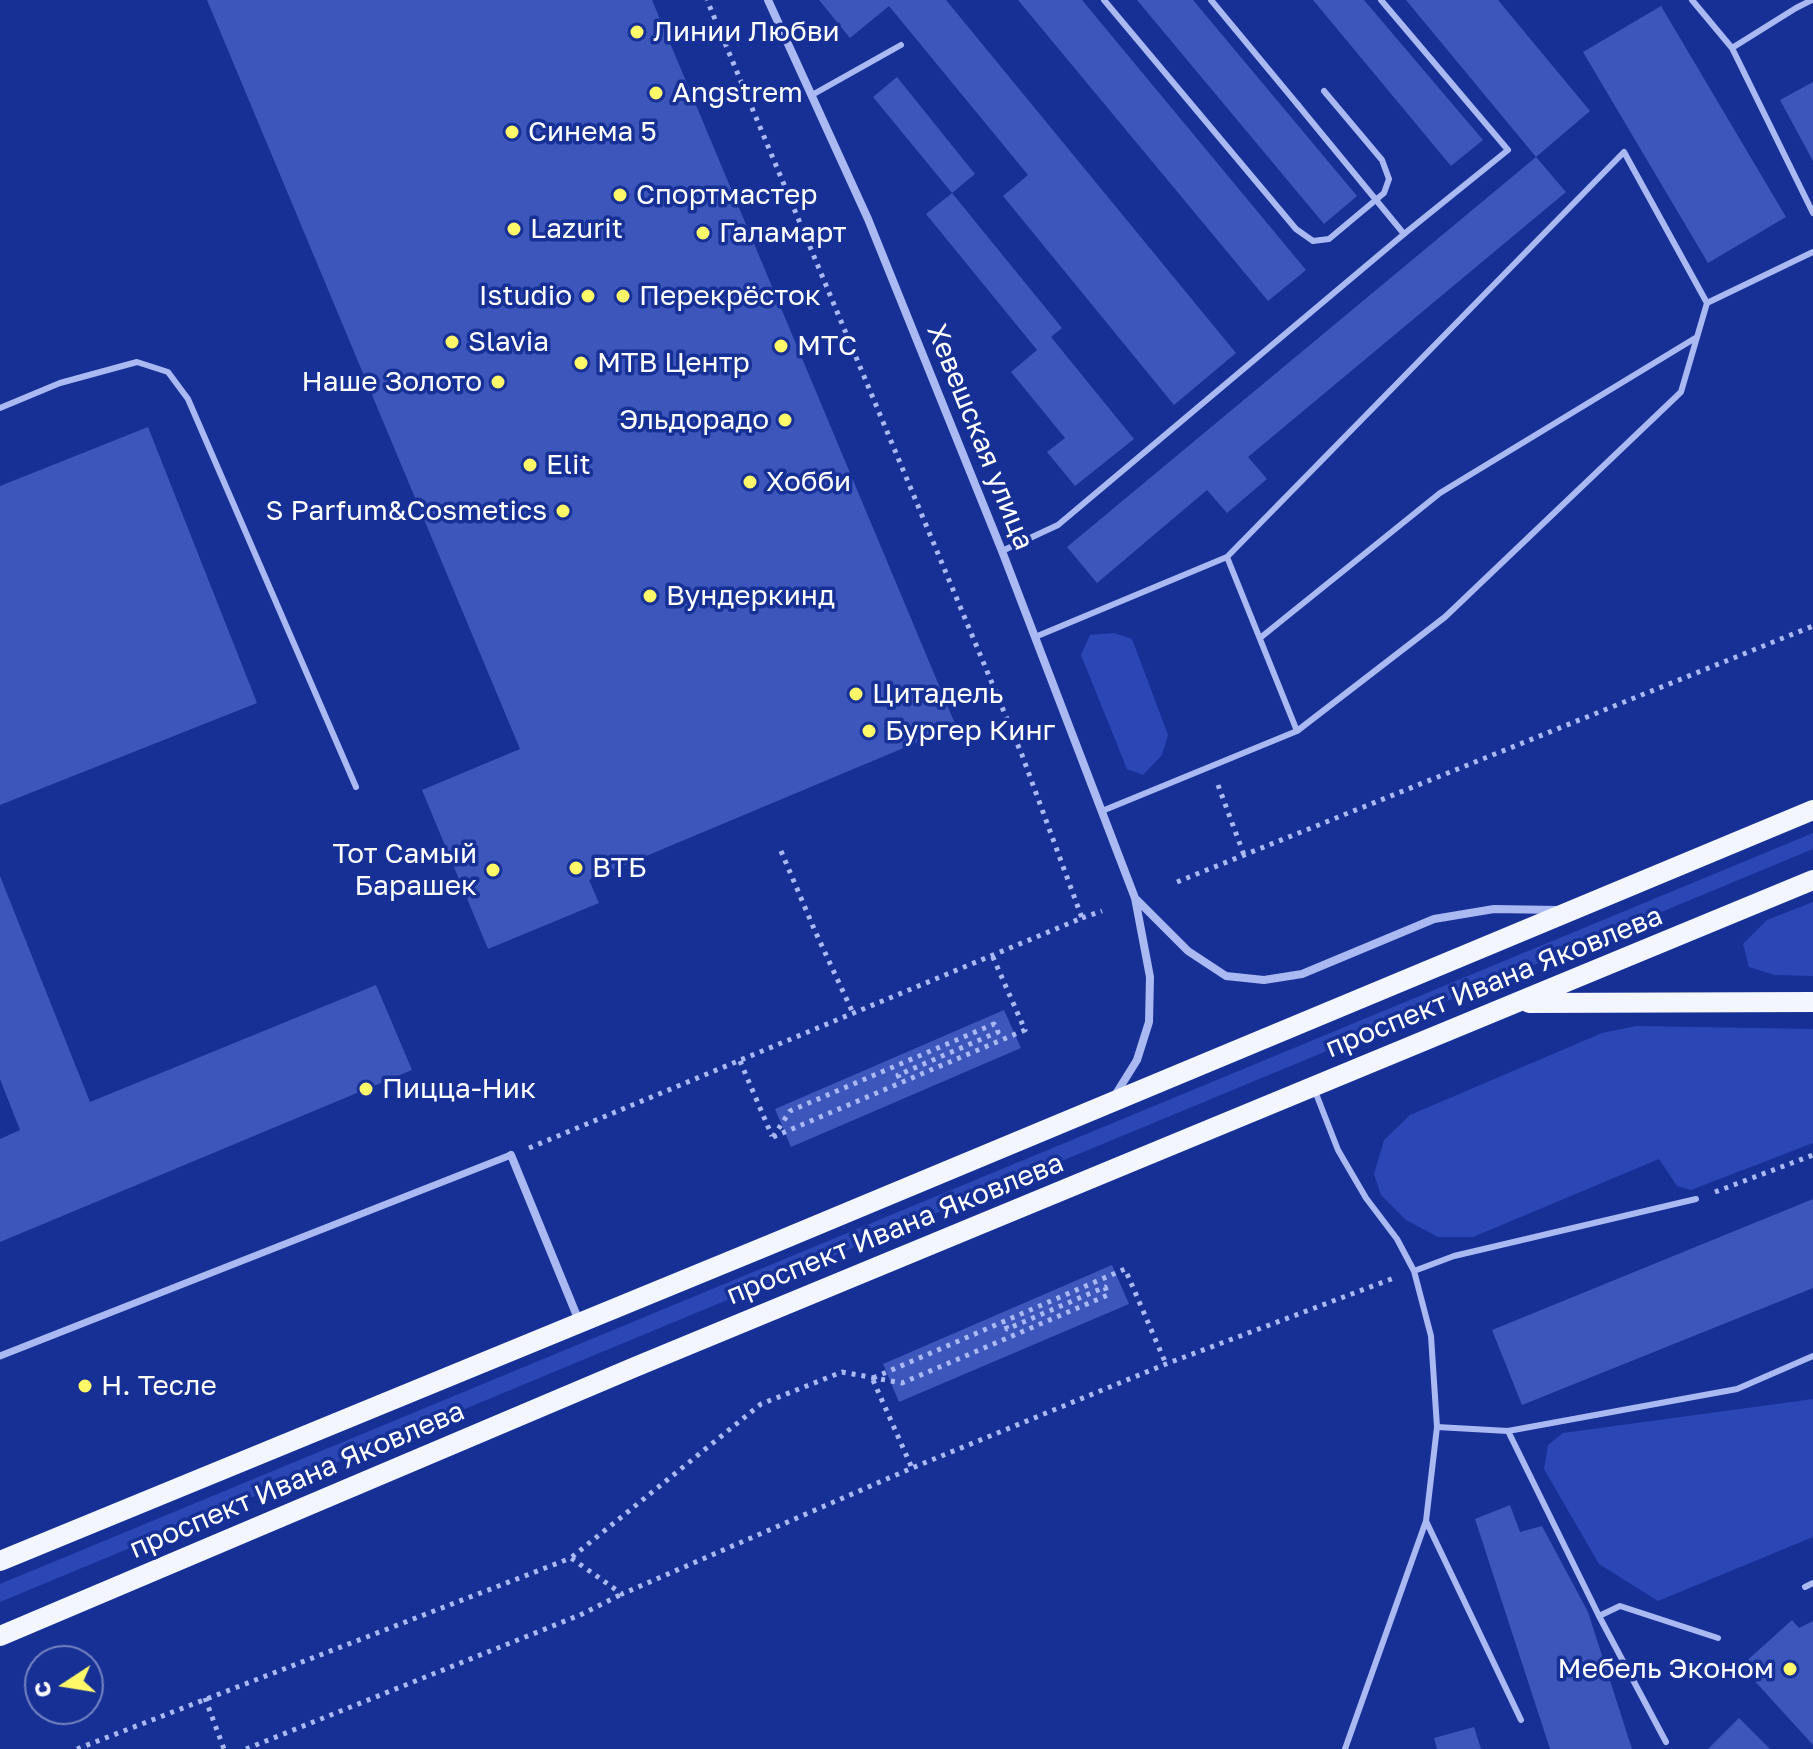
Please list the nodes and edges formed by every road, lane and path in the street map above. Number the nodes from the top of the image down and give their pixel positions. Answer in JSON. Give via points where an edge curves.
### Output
{"nodes":[{"id":1,"x":707,"y":0,"type":"edge"},
{"id":2,"x":768,"y":0,"type":"edge"},
{"id":3,"x":1104,"y":0,"type":"edge"},
{"id":4,"x":1211,"y":0,"type":"edge"},
{"id":5,"x":1381,"y":0,"type":"edge"},
{"id":6,"x":1692,"y":0,"type":"edge"},
{"id":7,"x":1812,"y":0,"type":"edge"},
{"id":8,"x":901,"y":45,"type":"dead end"},
{"id":9,"x":1732,"y":48,"type":"junction"},
{"id":10,"x":1324,"y":91,"type":"dead end"},
{"id":11,"x":812,"y":95,"type":"junction"},
{"id":12,"x":1813,"y":213,"type":"edge"},
{"id":13,"x":1404,"y":234,"type":"junction"},
{"id":14,"x":1813,"y":252,"type":"edge"},
{"id":15,"x":1707,"y":303,"type":"junction"},
{"id":16,"x":1697,"y":337,"type":"junction"},
{"id":17,"x":0,"y":408,"type":"edge"},
{"id":18,"x":1002,"y":551,"type":"junction"},
{"id":19,"x":1227,"y":557,"type":"junction"},
{"id":20,"x":1813,"y":626,"type":"edge"},
{"id":21,"x":1035,"y":637,"type":"junction"},
{"id":22,"x":1260,"y":638,"type":"junction"},
{"id":23,"x":1297,"y":731,"type":"junction"},
{"id":24,"x":1212,"y":768,"type":"junction"},
{"id":25,"x":356,"y":787,"type":"dead end"},
{"id":26,"x":1813,"y":810,"type":"edge"},
{"id":27,"x":1102,"y":811,"type":"junction"},
{"id":28,"x":781,"y":851,"type":"dead end"},
{"id":29,"x":1244,"y":855,"type":"junction"},
{"id":30,"x":1813,"y":880,"type":"edge"},
{"id":31,"x":1177,"y":882,"type":"dead end"},
{"id":32,"x":1135,"y":898,"type":"junction"},
{"id":33,"x":1571,"y":910,"type":"junction"},
{"id":34,"x":1102,"y":911,"type":"dead end"},
{"id":35,"x":1082,"y":918,"type":"junction"},
{"id":36,"x":992,"y":955,"type":"junction"},
{"id":37,"x":1813,"y":1002,"type":"edge"},
{"id":38,"x":1517,"y":1003,"type":"junction"},
{"id":39,"x":853,"y":1013,"type":"junction"},
{"id":40,"x":740,"y":1061,"type":"junction"},
{"id":41,"x":901,"y":1082,"type":"junction"},
{"id":42,"x":1314,"y":1087,"type":"junction"},
{"id":43,"x":1110,"y":1103,"type":"junction"},
{"id":44,"x":773,"y":1137,"type":"junction"},
{"id":45,"x":528,"y":1148,"type":"dead end"},
{"id":46,"x":511,"y":1155,"type":"joint"},
{"id":47,"x":1813,"y":1155,"type":"edge"},
{"id":48,"x":1696,"y":1199,"type":"joint"},
{"id":49,"x":1414,"y":1271,"type":"junction"},
{"id":50,"x":1399,"y":1277,"type":"dead end"},
{"id":51,"x":1005,"y":1322,"type":"junction"},
{"id":52,"x":579,"y":1323,"type":"junction"},
{"id":53,"x":0,"y":1356,"type":"edge"},
{"id":54,"x":1813,"y":1356,"type":"edge"},
{"id":55,"x":1166,"y":1364,"type":"junction"},
{"id":56,"x":873,"y":1379,"type":"junction"},
{"id":57,"x":1437,"y":1427,"type":"junction"},
{"id":58,"x":1508,"y":1431,"type":"junction"},
{"id":59,"x":912,"y":1468,"type":"junction"},
{"id":60,"x":1426,"y":1521,"type":"junction"},
{"id":61,"x":571,"y":1558,"type":"junction"},
{"id":62,"x":0,"y":1561,"type":"edge"},
{"id":63,"x":1813,"y":1583,"type":"edge"},
{"id":64,"x":1805,"y":1587,"type":"dead end"},
{"id":65,"x":622,"y":1594,"type":"junction"},
{"id":66,"x":1599,"y":1616,"type":"junction"},
{"id":67,"x":0,"y":1636,"type":"edge"},
{"id":68,"x":1718,"y":1638,"type":"dead end"},
{"id":69,"x":205,"y":1698,"type":"junction"},
{"id":70,"x":1521,"y":1720,"type":"dead end"},
{"id":71,"x":1666,"y":1742,"type":"dead end"},
{"id":72,"x":77,"y":1749,"type":"edge"},
{"id":73,"x":224,"y":1749,"type":"edge"},
{"id":74,"x":246,"y":1749,"type":"edge"},
{"id":75,"x":1345,"y":1749,"type":"edge"}],
"edges":[{"from":1,"to":35,"type":"path","via":[[1022,755]]},
{"from":2,"to":11,"type":"street","name":"Хевешская улица"},
{"from":3,"to":10,"type":"lane","via":[[1296,229],[1313,241],[1329,239],[1384,193],[1389,179],[1382,160]]},
{"from":4,"to":13,"type":"lane","bridge":true},
{"from":5,"to":13,"type":"lane","via":[[1508,150]]},
{"from":6,"to":9,"type":"lane"},
{"from":7,"to":9,"type":"lane"},
{"from":8,"to":11,"type":"lane"},
{"from":9,"to":12,"type":"lane"},
{"from":11,"to":18,"type":"street","name":"Хевешская улица"},
{"from":13,"to":18,"type":"lane","via":[[1058,525]]},
{"from":14,"to":15,"type":"lane"},
{"from":15,"to":16,"type":"lane"},
{"from":15,"to":19,"type":"lane","via":[[1624,152]]},
{"from":16,"to":22,"type":"lane","via":[[1440,493]]},
{"from":16,"to":23,"type":"lane","via":[[1681,392],[1445,617]]},
{"from":17,"to":25,"type":"lane","via":[[60,383],[137,362],[168,372],[188,399]]},
{"from":18,"to":21,"type":"street","name":"Хевешская улица"},
{"from":19,"to":21,"type":"lane"},
{"from":19,"to":22,"type":"lane"},
{"from":20,"to":29,"type":"path"},
{"from":21,"to":27,"type":"street","name":"Хевешская улица"},
{"from":22,"to":23,"type":"lane"},
{"from":23,"to":24,"type":"lane"},
{"from":24,"to":27,"type":"lane"},
{"from":24,"to":29,"type":"path"},
{"from":26,"to":33,"type":"main road","name":"проспект Ивана Яковлева"},
{"from":27,"to":32,"type":"street","name":"Хевешская улица"},
{"from":28,"to":39,"type":"path"},
{"from":29,"to":31,"type":"path"},
{"from":30,"to":38,"type":"main road","name":"проспект Ивана Яковлева"},
{"from":32,"to":33,"type":"street","via":[[1188,951],[1226,976],[1264,980],[1302,974],[1434,919],[1494,909]]},
{"from":32,"to":43,"type":"street","via":[[1150,977],[1149,1022],[1137,1060]]},
{"from":33,"to":43,"type":"main road","name":"проспект Ивана Яковлева"},
{"from":34,"to":35,"type":"path"},
{"from":35,"to":36,"type":"path"},
{"from":36,"to":39,"type":"path"},
{"from":36,"to":41,"type":"path","via":[[1025,1030]]},
{"from":37,"to":38,"type":"main road"},
{"from":38,"to":42,"type":"main road","name":"проспект Ивана Яковлева"},
{"from":39,"to":40,"type":"path"},
{"from":40,"to":44,"type":"path"},
{"from":40,"to":45,"type":"path"},
{"from":41,"to":44,"type":"path"},
{"from":41,"to":44,"type":"path","via":[[898,1075],[998,1032],[994,1024],[790,1111]]},
{"from":42,"to":49,"type":"lane","via":[[1338,1150]]},
{"from":42,"to":67,"type":"main road","name":"проспект Ивана Яковлева"},
{"from":43,"to":52,"type":"main road","name":"проспект Ивана Яковлева"},
{"from":46,"to":52,"type":"street"},
{"from":46,"to":53,"type":"street"},
{"from":47,"to":48,"type":"path"},
{"from":48,"to":49,"type":"lane","via":[[1454,1256]]},
{"from":49,"to":57,"type":"lane","via":[[1431,1336]]},
{"from":50,"to":55,"type":"path"},
{"from":51,"to":55,"type":"path","via":[[1125,1269]]},
{"from":51,"to":56,"type":"path"},
{"from":51,"to":56,"type":"path","via":[[1007,1329],[1105,1287],[1108,1295],[902,1383]]},
{"from":52,"to":62,"type":"main road","name":"проспект Ивана Яковлева"},
{"from":54,"to":58,"type":"lane","via":[[1737,1389]]},
{"from":55,"to":59,"type":"path"},
{"from":56,"to":59,"type":"path"},
{"from":56,"to":61,"type":"path","via":[[842,1372],[761,1404]]},
{"from":57,"to":58,"type":"lane"},
{"from":57,"to":60,"type":"lane"},
{"from":58,"to":66,"type":"lane"},
{"from":59,"to":65,"type":"path"},
{"from":60,"to":70,"type":"lane"},
{"from":60,"to":75,"type":"lane"},
{"from":61,"to":65,"type":"path"},
{"from":61,"to":69,"type":"path"},
{"from":63,"to":64,"type":"lane"},
{"from":65,"to":74,"type":"path"},
{"from":66,"to":68,"type":"lane","via":[[1620,1606]]},
{"from":66,"to":71,"type":"lane"},
{"from":69,"to":72,"type":"path"},
{"from":69,"to":73,"type":"path"}]}
